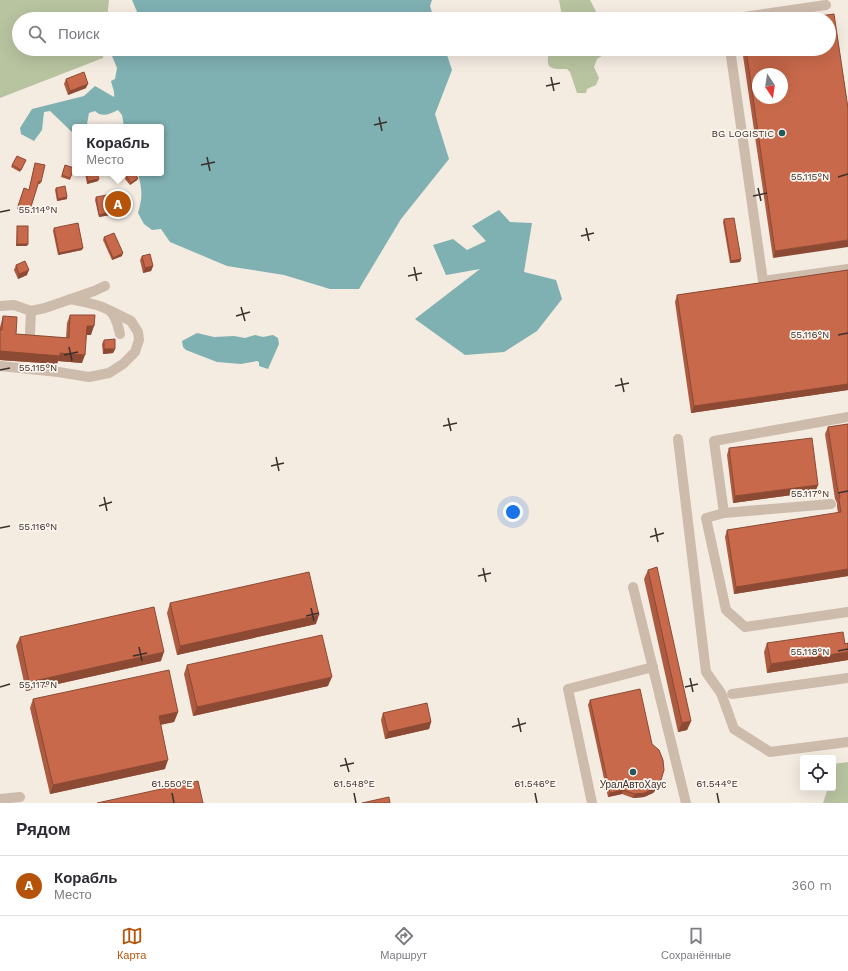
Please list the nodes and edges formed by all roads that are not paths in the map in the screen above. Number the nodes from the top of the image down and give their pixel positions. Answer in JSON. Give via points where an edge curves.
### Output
{"nodes":[{"id":1,"x":826,"y":5,"type":"dead end"},
{"id":2,"x":778,"y":12,"type":"edge"},
{"id":3,"x":731,"y":56,"type":"edge"},
{"id":4,"x":848,"y":269,"type":"edge"},
{"id":5,"x":104,"y":286,"type":"dead end"},
{"id":6,"x":70,"y":299,"type":"junction"},
{"id":7,"x":0,"y":306,"type":"edge"},
{"id":8,"x":31,"y":310,"type":"junction"},
{"id":9,"x":111,"y":311,"type":"junction"},
{"id":10,"x":30,"y":334,"type":"edge"},
{"id":11,"x":120,"y":334,"type":"dead end"},
{"id":12,"x":0,"y":366,"type":"edge"},
{"id":13,"x":848,"y":417,"type":"edge"},
{"id":14,"x":678,"y":439,"type":"dead end"},
{"id":15,"x":831,"y":504,"type":"dead end"},
{"id":16,"x":724,"y":513,"type":"junction"},
{"id":17,"x":633,"y":587,"type":"dead end"},
{"id":18,"x":848,"y":612,"type":"edge"},
{"id":19,"x":653,"y":667,"type":"junction"},
{"id":20,"x":848,"y":678,"type":"edge"},
{"id":21,"x":732,"y":694,"type":"dead end"},
{"id":22,"x":848,"y":742,"type":"edge"},
{"id":23,"x":20,"y":797,"type":"dead end"},
{"id":24,"x":0,"y":799,"type":"edge"},
{"id":25,"x":592,"y":803,"type":"edge"},
{"id":26,"x":686,"y":803,"type":"edge"}],
"edges":[{"from":1,"to":2,"type":"lane"},
{"from":3,"to":4,"type":"lane","via":[[763,281]]},
{"from":5,"to":6,"type":"lane"},
{"from":6,"to":8,"type":"lane"},
{"from":6,"to":9,"type":"lane"},
{"from":7,"to":8,"type":"lane","via":[[14,305]]},
{"from":8,"to":10,"type":"lane"},
{"from":9,"to":11,"type":"lane"},
{"from":9,"to":12,"type":"lane","via":[[132,321],[139,340],[135,352],[109,373],[89,377]]},
{"from":13,"to":16,"type":"lane","via":[[714,441]]},
{"from":14,"to":22,"type":"lane","via":[[706,672],[721,692],[734,729],[770,752]]},
{"from":15,"to":16,"type":"lane"},
{"from":16,"to":18,"type":"lane","via":[[706,518],[726,610],[746,627]]},
{"from":17,"to":19,"type":"lane"},
{"from":19,"to":25,"type":"lane","via":[[568,688]]},
{"from":19,"to":26,"type":"lane"},
{"from":20,"to":21,"type":"lane"},
{"from":23,"to":24,"type":"lane"}]}
